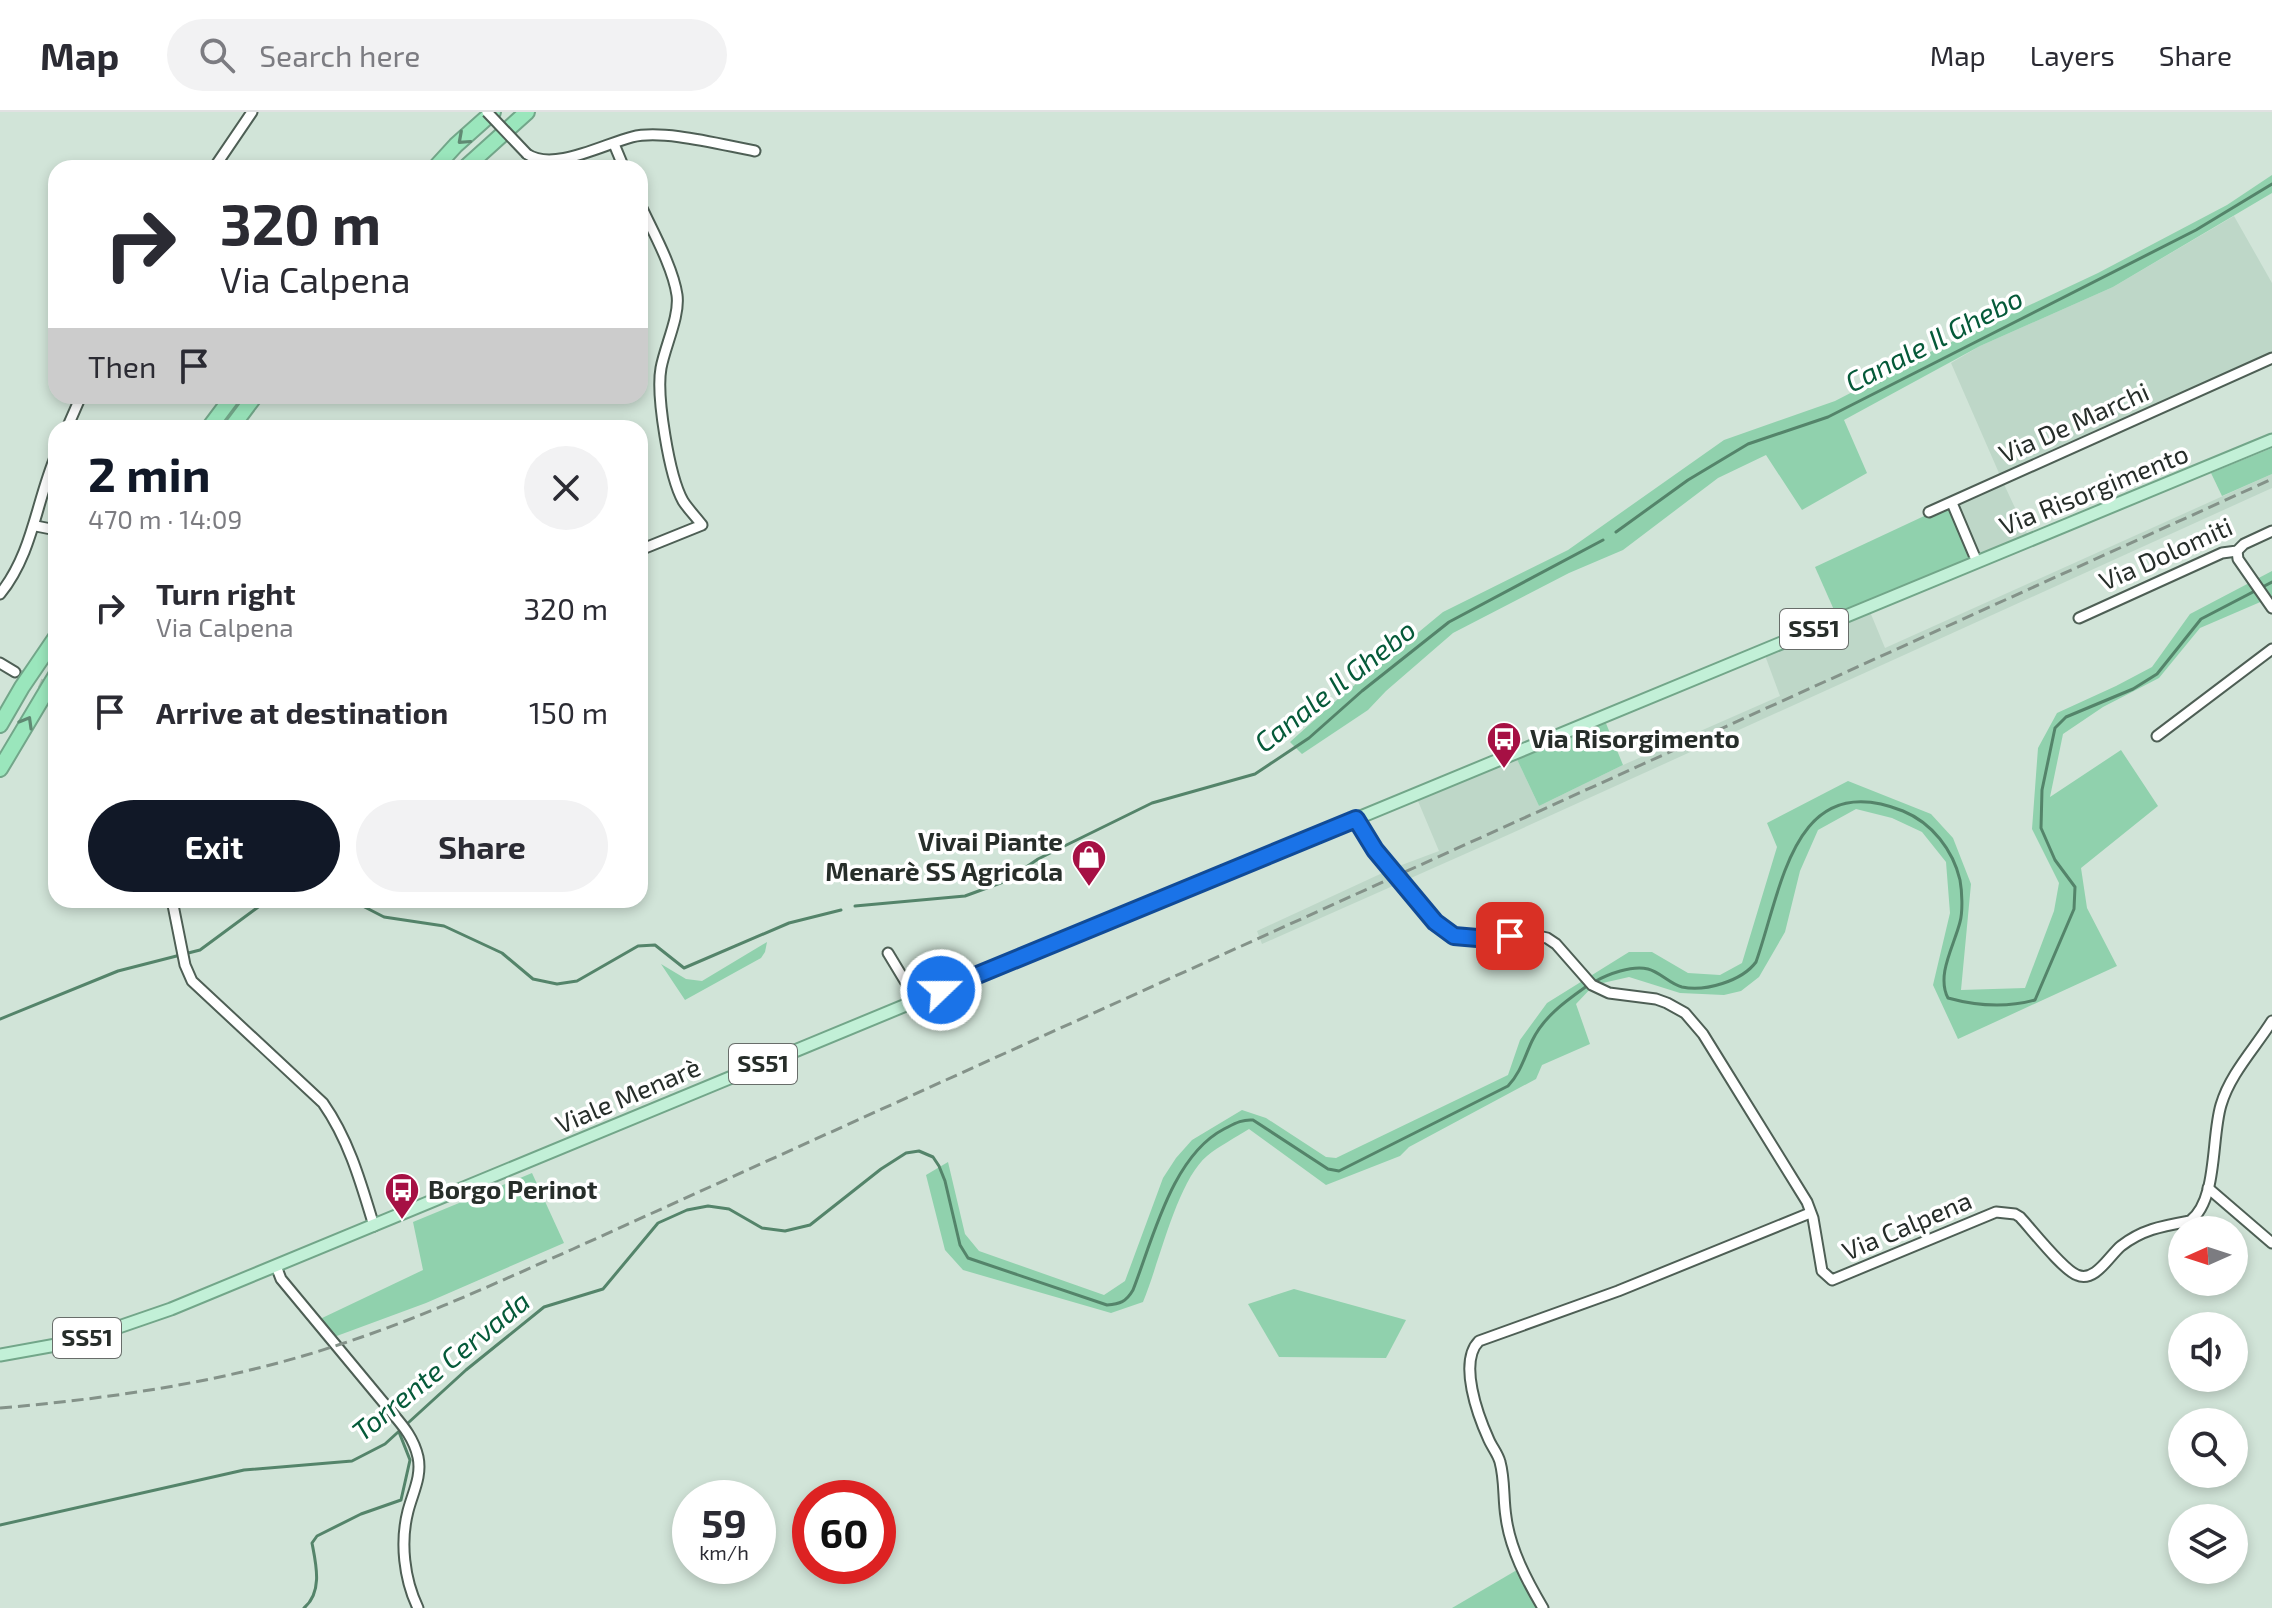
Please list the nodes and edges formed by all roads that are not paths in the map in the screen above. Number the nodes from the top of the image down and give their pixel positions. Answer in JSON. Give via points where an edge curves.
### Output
{"nodes":[{"id":1,"x":252,"y":112,"type":"edge"},
{"id":2,"x":490,"y":112,"type":"edge"},
{"id":3,"x":527,"y":112,"type":"edge"},
{"id":4,"x":614,"y":144,"type":"junction"},
{"id":5,"x":755,"y":151,"type":"dead end"},
{"id":6,"x":219,"y":160,"type":"edge"},
{"id":7,"x":443,"y":160,"type":"edge"},
{"id":8,"x":474,"y":160,"type":"edge"},
{"id":9,"x":540,"y":160,"type":"edge"},
{"id":10,"x":550,"y":160,"type":"edge"},
{"id":11,"x":621,"y":160,"type":"edge"},
{"id":12,"x":648,"y":222,"type":"edge"},
{"id":13,"x":2272,"y":358,"type":"edge"},
{"id":14,"x":2272,"y":440,"type":"edge"},
{"id":15,"x":48,"y":483,"type":"edge"},
{"id":16,"x":1952,"y":503,"type":"junction"},
{"id":17,"x":1929,"y":512,"type":"dead end"},
{"id":18,"x":36,"y":526,"type":"junction"},
{"id":19,"x":48,"y":528,"type":"edge"},
{"id":20,"x":2272,"y":531,"type":"edge"},
{"id":21,"x":648,"y":547,"type":"edge"},
{"id":22,"x":2237,"y":551,"type":"junction"},
{"id":23,"x":1977,"y":562,"type":"junction"},
{"id":24,"x":0,"y":594,"type":"edge"},
{"id":25,"x":2272,"y":608,"type":"edge"},
{"id":26,"x":2079,"y":618,"type":"dead end"},
{"id":27,"x":48,"y":649,"type":"edge"},
{"id":28,"x":2272,"y":649,"type":"edge"},
{"id":29,"x":0,"y":663,"type":"edge"},
{"id":30,"x":15,"y":672,"type":"tunnel mouth"},
{"id":31,"x":48,"y":688,"type":"edge"},
{"id":32,"x":0,"y":725,"type":"edge"},
{"id":33,"x":2157,"y":736,"type":"dead end"},
{"id":34,"x":0,"y":769,"type":"edge"},
{"id":35,"x":1356,"y":819,"type":"junction"},
{"id":36,"x":174,"y":908,"type":"edge"},
{"id":37,"x":888,"y":953,"type":"dead end"},
{"id":38,"x":917,"y":1001,"type":"junction"},
{"id":39,"x":2272,"y":1021,"type":"edge"},
{"id":40,"x":2208,"y":1188,"type":"junction"},
{"id":41,"x":1810,"y":1213,"type":"junction"},
{"id":42,"x":374,"y":1226,"type":"junction"},
{"id":43,"x":2272,"y":1243,"type":"edge"},
{"id":44,"x":276,"y":1266,"type":"junction"},
{"id":45,"x":0,"y":1355,"type":"edge"},
{"id":46,"x":418,"y":1608,"type":"edge"},
{"id":47,"x":1543,"y":1608,"type":"edge"}],
"edges":[{"from":1,"to":6,"type":"street"},
{"from":2,"to":7,"type":"highway","one_way":true},
{"from":2,"to":9,"type":"street","bridge":true,"via":[[527,154]]},
{"from":3,"to":8,"type":"highway"},
{"from":4,"to":5,"type":"street","via":[[655,135]]},
{"from":4,"to":10,"type":"street","bridge":true},
{"from":4,"to":11,"type":"street"},
{"from":12,"to":21,"type":"street","via":[[677,295],[660,372],[662,414],[683,500],[702,525]]},
{"from":13,"to":16,"type":"street","name":"Via De Marchi"},
{"from":14,"to":23,"type":"main road","name":"Via Risorgimento","number":"SS51"},
{"from":15,"to":18,"type":"street"},
{"from":16,"to":17,"type":"street","name":"Via De Marchi"},
{"from":16,"to":23,"type":"street"},
{"from":18,"to":19,"type":"street"},
{"from":18,"to":24,"type":"street"},
{"from":20,"to":22,"type":"street","name":"Via Dolomiti"},
{"from":22,"to":25,"type":"street"},
{"from":22,"to":26,"type":"street","name":"Via Dolomiti","via":[[2222,553]]},
{"from":23,"to":35,"type":"main road","name":"Via Risorgimento","number":"SS51"},
{"from":27,"to":32,"type":"highway"},
{"from":28,"to":33,"type":"street"},
{"from":29,"to":30,"type":"street"},
{"from":34,"to":31,"type":"highway","one_way":true},
{"from":35,"to":38,"type":"main road","name":"Viale Menarè","number":"SS51"},
{"from":35,"to":41,"type":"street","name":"Via Calpena","via":[[1383,860],[1435,922],[1454,936],[1547,938],[1590,983],[1609,993],[1656,999],[1691,1019]]},
{"from":36,"to":42,"type":"street","via":[[192,981],[337,1122]]},
{"from":37,"to":38,"type":"street"},
{"from":38,"to":42,"type":"main road","name":"Viale Menarè","number":"SS51"},
{"from":39,"to":40,"type":"street","name":"Via Calpena","via":[[2223,1096]]},
{"from":40,"to":41,"type":"street","name":"Via Calpena","via":[[2204,1205],[2190,1221],[2141,1233],[2085,1277],[2071,1271],[2020,1217],[1996,1212],[1832,1280],[1822,1271]]},
{"from":40,"to":43,"type":"street"},
{"from":41,"to":47,"type":"street","name":"Via Calpena","via":[[1473,1347],[1472,1393],[1501,1465],[1506,1521]]},
{"from":42,"to":44,"type":"main road","name":"Viale Menarè","number":"SS51"},
{"from":44,"to":45,"type":"main road","name":"Viale Menarè","number":"SS51","via":[[119,1329]]},
{"from":44,"to":46,"type":"street","via":[[415,1446],[420,1467],[407,1514],[405,1568]]}]}
